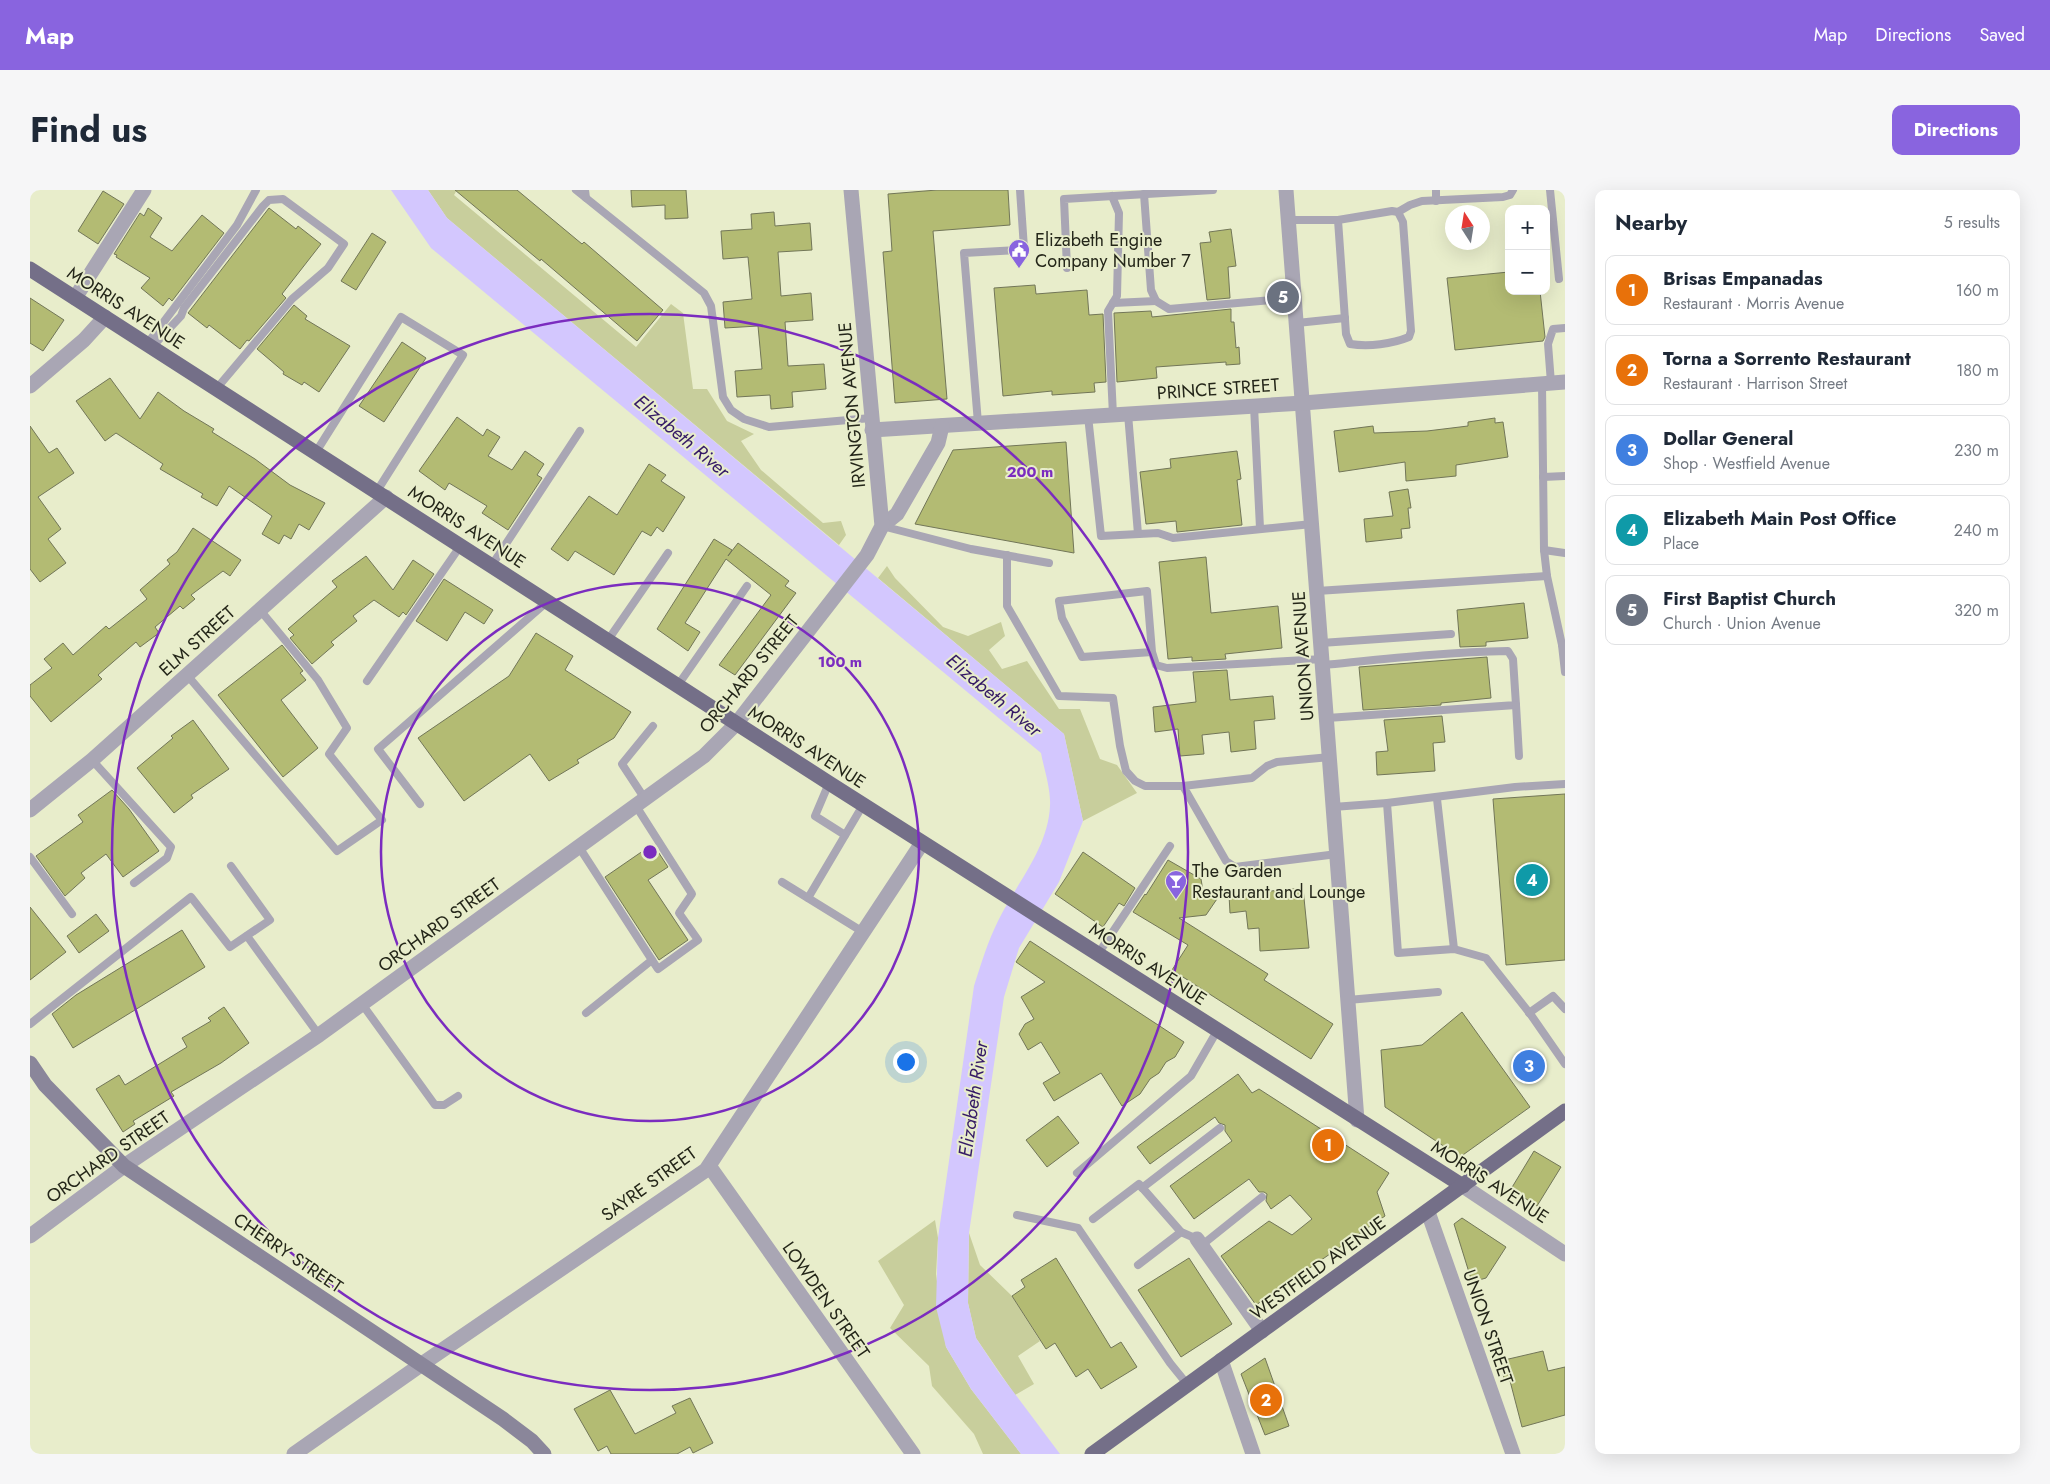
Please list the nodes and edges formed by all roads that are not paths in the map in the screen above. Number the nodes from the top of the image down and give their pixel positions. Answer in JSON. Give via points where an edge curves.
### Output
{"nodes":[{"id":1,"x":144,"y":190,"type":"edge"},
{"id":2,"x":256,"y":190,"type":"edge"},
{"id":3,"x":576,"y":190,"type":"edge"},
{"id":4,"x":851,"y":190,"type":"edge"},
{"id":5,"x":1020,"y":190,"type":"edge"},
{"id":6,"x":1213,"y":190,"type":"edge"},
{"id":7,"x":1286,"y":190,"type":"edge"},
{"id":8,"x":1436,"y":190,"type":"edge"},
{"id":9,"x":1513,"y":190,"type":"edge"},
{"id":10,"x":1550,"y":190,"type":"edge"},
{"id":11,"x":586,"y":194,"type":"edge"},
{"id":12,"x":1144,"y":194,"type":"junction"},
{"id":13,"x":1112,"y":196,"type":"junction"},
{"id":14,"x":1436,"y":201,"type":"junction"},
{"id":15,"x":1398,"y":212,"type":"junction"},
{"id":16,"x":1288,"y":220,"type":"junction"},
{"id":17,"x":1338,"y":220,"type":"junction"},
{"id":18,"x":1067,"y":268,"type":"dead end"},
{"id":19,"x":30,"y":269,"type":"edge"},
{"id":20,"x":1559,"y":280,"type":"dead end"},
{"id":21,"x":75,"y":298,"type":"junction"},
{"id":22,"x":1295,"y":298,"type":"junction"},
{"id":23,"x":1156,"y":301,"type":"junction"},
{"id":24,"x":1113,"y":303,"type":"junction"},
{"id":25,"x":105,"y":317,"type":"junction"},
{"id":26,"x":1345,"y":318,"type":"junction"},
{"id":27,"x":1297,"y":323,"type":"junction"},
{"id":28,"x":1565,"y":328,"type":"edge"},
{"id":29,"x":149,"y":345,"type":"junction"},
{"id":30,"x":1553,"y":383,"type":"edge"},
{"id":31,"x":30,"y":386,"type":"edge"},
{"id":32,"x":217,"y":388,"type":"junction"},
{"id":33,"x":1303,"y":403,"type":"junction"},
{"id":34,"x":1254,"y":406,"type":"junction"},
{"id":35,"x":1120,"y":414,"type":"junction"},
{"id":36,"x":1088,"y":416,"type":"junction"},
{"id":37,"x":978,"y":423,"type":"junction"},
{"id":38,"x":872,"y":424,"type":"junction"},
{"id":39,"x":942,"y":426,"type":"junction"},
{"id":40,"x":580,"y":431,"type":"dead end"},
{"id":41,"x":316,"y":452,"type":"junction"},
{"id":42,"x":1565,"y":476,"type":"edge"},
{"id":43,"x":1543,"y":477,"type":"junction"},
{"id":44,"x":381,"y":494,"type":"junction"},
{"id":45,"x":1312,"y":524,"type":"junction"},
{"id":46,"x":882,"y":526,"type":"junction"},
{"id":47,"x":1260,"y":528,"type":"junction"},
{"id":48,"x":1138,"y":534,"type":"junction"},
{"id":49,"x":461,"y":546,"type":"junction"},
{"id":50,"x":1544,"y":550,"type":"junction"},
{"id":51,"x":1565,"y":553,"type":"edge"},
{"id":52,"x":668,"y":554,"type":"dead end"},
{"id":53,"x":1007,"y":555,"type":"junction"},
{"id":54,"x":1049,"y":563,"type":"dead end"},
{"id":55,"x":492,"y":565,"type":"junction"},
{"id":56,"x":1547,"y":576,"type":"junction"},
{"id":57,"x":747,"y":586,"type":"dead end"},
{"id":58,"x":1317,"y":591,"type":"junction"},
{"id":59,"x":548,"y":601,"type":"junction"},
{"id":60,"x":260,"y":610,"type":"junction"},
{"id":61,"x":1451,"y":634,"type":"dead end"},
{"id":62,"x":608,"y":640,"type":"junction"},
{"id":63,"x":1321,"y":643,"type":"junction"},
{"id":64,"x":1564,"y":645,"type":"edge"},
{"id":65,"x":1152,"y":652,"type":"junction"},
{"id":66,"x":1323,"y":662,"type":"junction"},
{"id":67,"x":1565,"y":672,"type":"edge"},
{"id":68,"x":186,"y":675,"type":"junction"},
{"id":69,"x":367,"y":682,"type":"dead end"},
{"id":70,"x":678,"y":685,"type":"junction"},
{"id":71,"x":1516,"y":705,"type":"junction"},
{"id":72,"x":1327,"y":718,"type":"junction"},
{"id":73,"x":736,"y":724,"type":"junction"},
{"id":74,"x":654,"y":726,"type":"dead end"},
{"id":75,"x":1520,"y":756,"type":"dead end"},
{"id":76,"x":1330,"y":757,"type":"junction"},
{"id":77,"x":92,"y":760,"type":"junction"},
{"id":78,"x":829,"y":783,"type":"junction"},
{"id":79,"x":1565,"y":784,"type":"edge"},
{"id":80,"x":1183,"y":786,"type":"junction"},
{"id":81,"x":1437,"y":798,"type":"junction"},
{"id":82,"x":641,"y":802,"type":"junction"},
{"id":83,"x":420,"y":804,"type":"dead end"},
{"id":84,"x":1387,"y":804,"type":"junction"},
{"id":85,"x":863,"y":805,"type":"junction"},
{"id":86,"x":1334,"y":807,"type":"junction"},
{"id":87,"x":30,"y":810,"type":"edge"},
{"id":88,"x":845,"y":835,"type":"junction"},
{"id":89,"x":922,"y":843,"type":"junction"},
{"id":90,"x":1170,"y":846,"type":"dead end"},
{"id":91,"x":579,"y":847,"type":"junction"},
{"id":92,"x":1337,"y":854,"type":"junction"},
{"id":93,"x":30,"y":857,"type":"edge"},
{"id":94,"x":231,"y":866,"type":"dead end"},
{"id":95,"x":782,"y":882,"type":"dead end"},
{"id":96,"x":134,"y":883,"type":"dead end"},
{"id":97,"x":808,"y":898,"type":"junction"},
{"id":98,"x":72,"y":914,"type":"dead end"},
{"id":99,"x":864,"y":932,"type":"junction"},
{"id":100,"x":247,"y":936,"type":"junction"},
{"id":101,"x":1454,"y":949,"type":"junction"},
{"id":102,"x":1098,"y":954,"type":"junction"},
{"id":103,"x":652,"y":960,"type":"junction"},
{"id":104,"x":1438,"y":992,"type":"dead end"},
{"id":105,"x":1348,"y":1000,"type":"junction"},
{"id":106,"x":362,"y":1004,"type":"junction"},
{"id":107,"x":1565,"y":1009,"type":"edge"},
{"id":108,"x":586,"y":1013,"type":"dead end"},
{"id":109,"x":1529,"y":1013,"type":"junction"},
{"id":110,"x":30,"y":1024,"type":"edge"},
{"id":111,"x":1218,"y":1031,"type":"junction"},
{"id":112,"x":319,"y":1035,"type":"junction"},
{"id":113,"x":30,"y":1063,"type":"edge"},
{"id":114,"x":1565,"y":1064,"type":"edge"},
{"id":115,"x":458,"y":1096,"type":"dead end"},
{"id":116,"x":1563,"y":1115,"type":"edge"},
{"id":117,"x":1357,"y":1120,"type":"junction"},
{"id":118,"x":1220,"y":1128,"type":"dead end"},
{"id":119,"x":124,"y":1166,"type":"junction"},
{"id":120,"x":710,"y":1167,"type":"junction"},
{"id":121,"x":1077,"y":1173,"type":"dead end"},
{"id":122,"x":1463,"y":1186,"type":"junction"},
{"id":123,"x":1142,"y":1188,"type":"junction"},
{"id":124,"x":1262,"y":1197,"type":"dead end"},
{"id":125,"x":1428,"y":1212,"type":"junction"},
{"id":126,"x":1017,"y":1215,"type":"dead end"},
{"id":127,"x":1093,"y":1219,"type":"dead end"},
{"id":128,"x":1181,"y":1232,"type":"junction"},
{"id":129,"x":30,"y":1236,"type":"edge"},
{"id":130,"x":1199,"y":1242,"type":"junction"},
{"id":131,"x":1565,"y":1254,"type":"edge"},
{"id":132,"x":1138,"y":1264,"type":"dead end"},
{"id":133,"x":1262,"y":1331,"type":"junction"},
{"id":134,"x":1221,"y":1360,"type":"junction"},
{"id":135,"x":422,"y":1364,"type":"junction"},
{"id":136,"x":1187,"y":1384,"type":"junction"},
{"id":137,"x":294,"y":1454,"type":"edge"},
{"id":138,"x":544,"y":1454,"type":"edge"},
{"id":139,"x":912,"y":1454,"type":"edge"},
{"id":140,"x":1092,"y":1454,"type":"edge"},
{"id":141,"x":1253,"y":1454,"type":"edge"},
{"id":142,"x":1513,"y":1454,"type":"edge"}],
"edges":[{"from":1,"to":21,"type":"street"},
{"from":2,"to":29,"type":"lane","via":[[237,225]]},
{"from":3,"to":11,"type":"lane"},
{"from":4,"to":38,"type":"street","name":"IRVINGTON AVENUE"},
{"from":5,"to":37,"type":"lane","via":[[1024,248],[964,253]]},
{"from":6,"to":12,"type":"lane"},
{"from":7,"to":16,"type":"street","name":"UNION AVENUE"},
{"from":8,"to":14,"type":"lane"},
{"from":9,"to":14,"type":"lane","via":[[1503,197]]},
{"from":10,"to":20,"type":"lane"},
{"from":11,"to":38,"type":"lane","via":[[704,293],[711,306],[723,397],[731,410],[744,419],[770,426]]},
{"from":12,"to":13,"type":"lane"},
{"from":12,"to":23,"type":"lane","via":[[1151,290]]},
{"from":13,"to":18,"type":"lane","via":[[1064,199]]},
{"from":13,"to":24,"type":"lane","via":[[1120,213],[1117,296]]},
{"from":14,"to":15,"type":"lane","via":[[1422,201]]},
{"from":15,"to":17,"type":"lane"},
{"from":15,"to":26,"type":"lane","via":[[1403,222],[1409,337],[1398,342],[1350,344]]},
{"from":16,"to":17,"type":"lane"},
{"from":16,"to":22,"type":"street","name":"UNION AVENUE"},
{"from":17,"to":26,"type":"lane"},
{"from":19,"to":21,"type":"main road","name":"MORRIS AVENUE"},
{"from":21,"to":25,"type":"main road","name":"MORRIS AVENUE"},
{"from":22,"to":23,"type":"lane","via":[[1169,309]]},
{"from":22,"to":27,"type":"street","name":"UNION AVENUE"},
{"from":23,"to":24,"type":"lane"},
{"from":24,"to":35,"type":"lane","via":[[1108,311]]},
{"from":25,"to":29,"type":"main road","name":"MORRIS AVENUE"},
{"from":25,"to":31,"type":"street","via":[[84,340]]},
{"from":26,"to":27,"type":"lane"},
{"from":27,"to":33,"type":"street","name":"UNION AVENUE"},
{"from":28,"to":30,"type":"lane","via":[[1553,329],[1548,344]]},
{"from":29,"to":32,"type":"main road","name":"MORRIS AVENUE"},
{"from":29,"to":32,"type":"lane","via":[[168,332],[263,206],[269,200],[284,199],[344,244],[328,268],[292,298]]},
{"from":30,"to":33,"type":"street","name":"PRINCE STREET"},
{"from":30,"to":43,"type":"lane"},
{"from":32,"to":41,"type":"main road","name":"MORRIS AVENUE"},
{"from":33,"to":34,"type":"street","name":"PRINCE STREET"},
{"from":33,"to":45,"type":"street","name":"UNION AVENUE"},
{"from":34,"to":35,"type":"street","name":"PRINCE STREET"},
{"from":34,"to":47,"type":"lane"},
{"from":35,"to":36,"type":"street","name":"PRINCE STREET"},
{"from":35,"to":48,"type":"lane"},
{"from":36,"to":37,"type":"street","name":"PRINCE STREET"},
{"from":36,"to":48,"type":"lane","via":[[1101,536]]},
{"from":37,"to":39,"type":"street","name":"PRINCE STREET"},
{"from":38,"to":39,"type":"street","name":"PRINCE STREET"},
{"from":38,"to":46,"type":"street","name":"IRVINGTON AVENUE"},
{"from":39,"to":46,"type":"street","via":[[938,443],[897,514]]},
{"from":40,"to":55,"type":"lane"},
{"from":41,"to":44,"type":"main road","name":"MORRIS AVENUE"},
{"from":41,"to":44,"type":"lane","via":[[402,317],[463,354]]},
{"from":42,"to":43,"type":"lane"},
{"from":43,"to":50,"type":"lane"},
{"from":44,"to":49,"type":"main road","name":"MORRIS AVENUE"},
{"from":44,"to":60,"type":"street","name":"ELM STREET"},
{"from":45,"to":47,"type":"lane"},
{"from":45,"to":58,"type":"street","name":"UNION AVENUE"},
{"from":46,"to":53,"type":"lane"},
{"from":46,"to":73,"type":"street","name":"ORCHARD STREET","via":[[867,555]]},
{"from":47,"to":48,"type":"lane","via":[[1173,538],[1158,533]]},
{"from":49,"to":55,"type":"main road","name":"MORRIS AVENUE"},
{"from":49,"to":69,"type":"lane"},
{"from":50,"to":51,"type":"lane"},
{"from":50,"to":56,"type":"lane"},
{"from":52,"to":62,"type":"lane"},
{"from":53,"to":54,"type":"lane"},
{"from":53,"to":80,"type":"lane","via":[[1007,606],[1059,696],[1113,698],[1126,771],[1145,786]]},
{"from":55,"to":59,"type":"main road","name":"MORRIS AVENUE"},
{"from":56,"to":58,"type":"lane"},
{"from":56,"to":64,"type":"lane"},
{"from":57,"to":70,"type":"lane"},
{"from":58,"to":63,"type":"street","name":"UNION AVENUE"},
{"from":59,"to":62,"type":"main road","name":"MORRIS AVENUE"},
{"from":59,"to":83,"type":"lane","via":[[378,749]]},
{"from":60,"to":68,"type":"street","name":"ELM STREET"},
{"from":60,"to":68,"type":"lane","via":[[318,680],[347,728],[329,754],[382,820],[337,851]]},
{"from":61,"to":63,"type":"lane"},
{"from":62,"to":70,"type":"main road","name":"MORRIS AVENUE"},
{"from":63,"to":66,"type":"street","name":"UNION AVENUE"},
{"from":64,"to":67,"type":"lane"},
{"from":65,"to":65,"type":"lane","via":[[1082,658],[1062,618],[1059,601],[1147,591]]},
{"from":65,"to":66,"type":"lane","via":[[1156,665],[1167,668]]},
{"from":66,"to":71,"type":"lane","via":[[1508,651],[1513,659]]},
{"from":66,"to":72,"type":"street","name":"UNION AVENUE"},
{"from":68,"to":77,"type":"street","name":"ELM STREET"},
{"from":70,"to":73,"type":"main road","name":"MORRIS AVENUE"},
{"from":71,"to":72,"type":"lane"},
{"from":71,"to":75,"type":"lane"},
{"from":72,"to":76,"type":"street","name":"UNION AVENUE"},
{"from":73,"to":78,"type":"main road","name":"MORRIS AVENUE"},
{"from":73,"to":82,"type":"street","name":"ORCHARD STREET","via":[[704,756]]},
{"from":74,"to":82,"type":"lane","via":[[622,764]]},
{"from":76,"to":80,"type":"lane","via":[[1277,762],[1252,778]]},
{"from":76,"to":86,"type":"street","name":"UNION AVENUE"},
{"from":77,"to":87,"type":"street","name":"ELM STREET"},
{"from":77,"to":96,"type":"lane","via":[[171,847],[167,858]]},
{"from":78,"to":85,"type":"main road","name":"MORRIS AVENUE"},
{"from":78,"to":88,"type":"lane","via":[[815,816]]},
{"from":79,"to":81,"type":"lane"},
{"from":80,"to":92,"type":"lane","via":[[1226,861],[1235,867]]},
{"from":81,"to":84,"type":"lane"},
{"from":81,"to":101,"type":"lane"},
{"from":82,"to":91,"type":"street","name":"ORCHARD STREET"},
{"from":82,"to":103,"type":"lane","via":[[692,894],[679,913],[698,940],[658,969]]},
{"from":84,"to":86,"type":"lane"},
{"from":84,"to":101,"type":"lane","via":[[1398,953]]},
{"from":85,"to":88,"type":"lane"},
{"from":85,"to":89,"type":"main road","name":"MORRIS AVENUE"},
{"from":86,"to":92,"type":"street","name":"UNION AVENUE"},
{"from":88,"to":97,"type":"lane"},
{"from":89,"to":99,"type":"street","name":"SAYRE STREET"},
{"from":89,"to":102,"type":"main road","name":"MORRIS AVENUE"},
{"from":90,"to":102,"type":"lane"},
{"from":91,"to":103,"type":"lane"},
{"from":91,"to":106,"type":"street","name":"ORCHARD STREET"},
{"from":92,"to":105,"type":"street","name":"UNION AVENUE"},
{"from":93,"to":98,"type":"lane"},
{"from":94,"to":100,"type":"lane","via":[[270,920]]},
{"from":95,"to":97,"type":"lane"},
{"from":97,"to":99,"type":"lane"},
{"from":99,"to":120,"type":"street","name":"SAYRE STREET"},
{"from":100,"to":110,"type":"lane","via":[[230,948],[191,897]]},
{"from":100,"to":112,"type":"lane"},
{"from":101,"to":109,"type":"lane","via":[[1486,958]]},
{"from":102,"to":111,"type":"main road","name":"MORRIS AVENUE"},
{"from":103,"to":108,"type":"lane"},
{"from":104,"to":105,"type":"lane"},
{"from":105,"to":117,"type":"street","name":"UNION AVENUE"},
{"from":106,"to":112,"type":"street","name":"ORCHARD STREET"},
{"from":106,"to":115,"type":"lane","via":[[435,1104],[444,1105]]},
{"from":107,"to":109,"type":"lane","via":[[1553,996]]},
{"from":109,"to":114,"type":"lane"},
{"from":111,"to":117,"type":"main road","name":"MORRIS AVENUE"},
{"from":111,"to":121,"type":"lane","via":[[1191,1076]]},
{"from":112,"to":119,"type":"street","name":"ORCHARD STREET"},
{"from":113,"to":119,"type":"street","name":"CHERRY STREET","via":[[45,1085]]},
{"from":116,"to":122,"type":"main road","name":"WESTFIELD AVENUE"},
{"from":117,"to":122,"type":"main road","name":"MORRIS AVENUE"},
{"from":118,"to":123,"type":"lane"},
{"from":119,"to":129,"type":"street","name":"ORCHARD STREET"},
{"from":119,"to":135,"type":"street","name":"CHERRY STREET"},
{"from":120,"to":135,"type":"street","name":"SAYRE STREET"},
{"from":120,"to":139,"type":"street","name":"LOWDEN STREET"},
{"from":122,"to":125,"type":"main road","name":"WESTFIELD AVENUE"},
{"from":122,"to":131,"type":"street","name":"MORRIS AVENUE"},
{"from":123,"to":127,"type":"lane","via":[[1139,1184]]},
{"from":123,"to":128,"type":"lane"},
{"from":124,"to":130,"type":"lane"},
{"from":125,"to":133,"type":"main road","name":"WESTFIELD AVENUE"},
{"from":125,"to":142,"type":"street","name":"UNION STREET"},
{"from":126,"to":136,"type":"lane","via":[[1078,1228]]},
{"from":128,"to":130,"type":"lane"},
{"from":128,"to":132,"type":"lane"},
{"from":130,"to":133,"type":"street"},
{"from":133,"to":134,"type":"main road","name":"WESTFIELD AVENUE"},
{"from":134,"to":136,"type":"main road","name":"WESTFIELD AVENUE"},
{"from":134,"to":141,"type":"street"},
{"from":135,"to":137,"type":"street","name":"SAYRE STREET"},
{"from":135,"to":138,"type":"street","name":"CHERRY STREET","via":[[503,1419]]},
{"from":136,"to":140,"type":"main road","name":"WESTFIELD AVENUE"}]}
